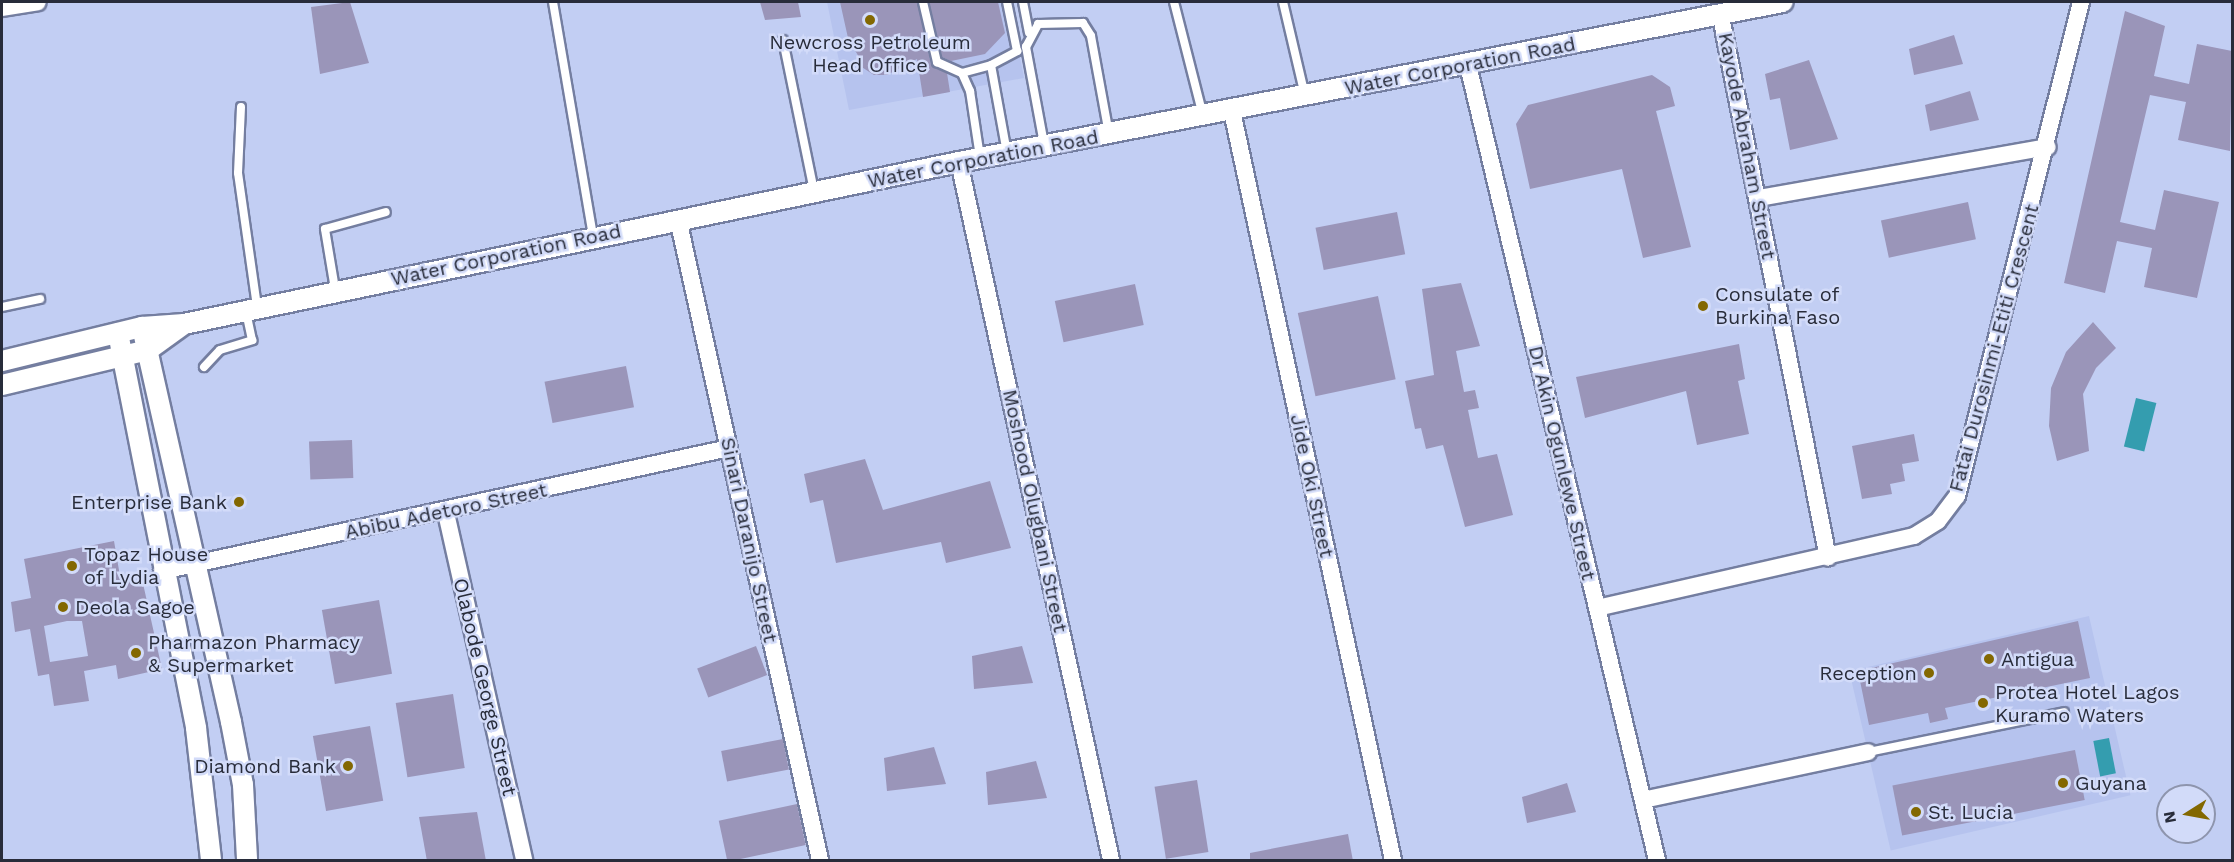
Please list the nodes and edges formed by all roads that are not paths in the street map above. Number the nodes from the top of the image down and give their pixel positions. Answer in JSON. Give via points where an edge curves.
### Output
{"nodes":[{"id":1,"x":38,"y":2,"type":"edge"},
{"id":2,"x":554,"y":2,"type":"edge"},
{"id":3,"x":923,"y":2,"type":"edge"},
{"id":4,"x":1007,"y":2,"type":"edge"},
{"id":5,"x":1023,"y":2,"type":"edge"},
{"id":6,"x":1174,"y":2,"type":"edge"},
{"id":7,"x":1283,"y":2,"type":"edge"},
{"id":8,"x":1783,"y":2,"type":"edge"},
{"id":9,"x":2081,"y":2,"type":"edge"},
{"id":10,"x":2,"y":8,"type":"edge"},
{"id":11,"x":1721,"y":17,"type":"junction"},
{"id":12,"x":1029,"y":32,"type":"junction"},
{"id":13,"x":783,"y":40,"type":"dead end"},
{"id":14,"x":991,"y":65,"type":"junction"},
{"id":15,"x":1468,"y":65,"type":"junction"},
{"id":16,"x":962,"y":73,"type":"junction"},
{"id":17,"x":1305,"y":96,"type":"junction"},
{"id":18,"x":241,"y":107,"type":"dead end"},
{"id":19,"x":1232,"y":111,"type":"junction"},
{"id":20,"x":1203,"y":116,"type":"junction"},
{"id":21,"x":1109,"y":134,"type":"junction"},
{"id":22,"x":1044,"y":145,"type":"junction"},
{"id":23,"x":2048,"y":147,"type":"junction"},
{"id":24,"x":1007,"y":153,"type":"junction"},
{"id":25,"x":980,"y":158,"type":"junction"},
{"id":26,"x":959,"y":162,"type":"junction"},
{"id":27,"x":814,"y":192,"type":"junction"},
{"id":28,"x":1759,"y":198,"type":"junction"},
{"id":29,"x":386,"y":212,"type":"dead end"},
{"id":30,"x":678,"y":219,"type":"junction"},
{"id":31,"x":593,"y":237,"type":"junction"},
{"id":32,"x":334,"y":289,"type":"junction"},
{"id":33,"x":40,"y":299,"type":"dead end"},
{"id":34,"x":2,"y":307,"type":"edge"},
{"id":35,"x":251,"y":308,"type":"junction"},
{"id":36,"x":184,"y":324,"type":"junction"},
{"id":37,"x":142,"y":327,"type":"junction"},
{"id":38,"x":118,"y":333,"type":"junction"},
{"id":39,"x":148,"y":350,"type":"junction"},
{"id":40,"x":123,"y":356,"type":"junction"},
{"id":41,"x":2,"y":361,"type":"edge"},
{"id":42,"x":204,"y":367,"type":"dead end"},
{"id":43,"x":2,"y":385,"type":"edge"},
{"id":44,"x":729,"y":448,"type":"junction"},
{"id":45,"x":446,"y":513,"type":"junction"},
{"id":46,"x":1828,"y":558,"type":"junction"},
{"id":47,"x":194,"y":564,"type":"junction"},
{"id":48,"x":162,"y":571,"type":"junction"},
{"id":49,"x":1597,"y":608,"type":"junction"},
{"id":50,"x":2064,"y":712,"type":"dead end"},
{"id":51,"x":1868,"y":752,"type":"joint"},
{"id":52,"x":1643,"y":800,"type":"junction"},
{"id":53,"x":211,"y":861,"type":"edge"},
{"id":54,"x":247,"y":861,"type":"edge"},
{"id":55,"x":524,"y":861,"type":"edge"},
{"id":56,"x":820,"y":861,"type":"edge"},
{"id":57,"x":1111,"y":861,"type":"edge"},
{"id":58,"x":1393,"y":861,"type":"edge"},
{"id":59,"x":1657,"y":861,"type":"edge"}],
"edges":[{"from":1,"to":10,"type":"street"},
{"from":2,"to":31,"type":"lane"},
{"from":3,"to":16,"type":"lane","via":[[937,62]]},
{"from":4,"to":14,"type":"lane","via":[[1017,51]]},
{"from":5,"to":12,"type":"lane"},
{"from":6,"to":20,"type":"lane"},
{"from":7,"to":17,"type":"lane"},
{"from":8,"to":11,"type":"street","name":"Water Corporation Road"},
{"from":9,"to":23,"type":"street","name":"Fatai Durosinmi-Etiti Crescent"},
{"from":11,"to":15,"type":"street","name":"Water Corporation Road"},
{"from":11,"to":28,"type":"street","name":"Kayode Abraham Street"},
{"from":12,"to":21,"type":"lane","via":[[1038,24],[1083,22],[1090,36]]},
{"from":12,"to":22,"type":"lane","via":[[1026,47]]},
{"from":13,"to":27,"type":"lane"},
{"from":14,"to":16,"type":"lane"},
{"from":14,"to":24,"type":"lane"},
{"from":15,"to":17,"type":"street","name":"Water Corporation Road"},
{"from":15,"to":49,"type":"street","name":"Dr Akin Ogunlewe Street"},
{"from":16,"to":25,"type":"lane","via":[[970,91]]},
{"from":17,"to":19,"type":"street","name":"Water Corporation Road"},
{"from":18,"to":35,"type":"lane","via":[[238,173]]},
{"from":19,"to":20,"type":"street","name":"Water Corporation Road"},
{"from":19,"to":58,"type":"street","name":"Jide Oki Street"},
{"from":20,"to":21,"type":"street","name":"Water Corporation Road"},
{"from":21,"to":22,"type":"street","name":"Water Corporation Road"},
{"from":22,"to":24,"type":"street","name":"Water Corporation Road"},
{"from":23,"to":28,"type":"street"},
{"from":23,"to":46,"type":"street","name":"Fatai Durosinmi-Etiti Crescent","via":[[1957,496],[1938,521],[1914,536]]},
{"from":24,"to":25,"type":"street","name":"Water Corporation Road"},
{"from":25,"to":26,"type":"street","name":"Water Corporation Road"},
{"from":26,"to":27,"type":"street","name":"Water Corporation Road"},
{"from":26,"to":57,"type":"street","name":"Moshood Olugbani Street"},
{"from":27,"to":30,"type":"street","name":"Water Corporation Road"},
{"from":28,"to":46,"type":"street","name":"Kayode Abraham Street"},
{"from":29,"to":32,"type":"lane","via":[[325,229]]},
{"from":30,"to":31,"type":"street","name":"Water Corporation Road"},
{"from":30,"to":44,"type":"street","name":"Sinari Daranijo Street"},
{"from":31,"to":32,"type":"street","name":"Water Corporation Road"},
{"from":32,"to":35,"type":"street","name":"Water Corporation Road"},
{"from":33,"to":34,"type":"lane"},
{"from":35,"to":36,"type":"street","name":"Water Corporation Road"},
{"from":35,"to":42,"type":"lane","via":[[252,340],[220,350]]},
{"from":36,"to":37,"type":"street"},
{"from":36,"to":39,"type":"street"},
{"from":37,"to":38,"type":"street"},
{"from":37,"to":39,"type":"street"},
{"from":38,"to":40,"type":"street"},
{"from":38,"to":41,"type":"street"},
{"from":39,"to":40,"type":"street"},
{"from":39,"to":47,"type":"street"},
{"from":40,"to":43,"type":"street"},
{"from":40,"to":48,"type":"street"},
{"from":44,"to":45,"type":"street","name":"Abibu Adetoro Street"},
{"from":44,"to":56,"type":"street","name":"Sinari Daranijo Street"},
{"from":45,"to":47,"type":"street","name":"Abibu Adetoro Street"},
{"from":45,"to":55,"type":"street","name":"Olabode George Street"},
{"from":46,"to":49,"type":"street","name":"Fatai Durosinmi-Etiti Crescent"},
{"from":47,"to":48,"type":"street","name":"Abibu Adetoro Street"},
{"from":47,"to":54,"type":"street","via":[[243,785]]},
{"from":48,"to":53,"type":"street","via":[[201,754]]},
{"from":49,"to":52,"type":"street","name":"Dr Akin Ogunlewe Street"},
{"from":50,"to":51,"type":"lane"},
{"from":51,"to":52,"type":"street"},
{"from":52,"to":59,"type":"street","name":"Dr Akin Ogunlewe Street"}]}
